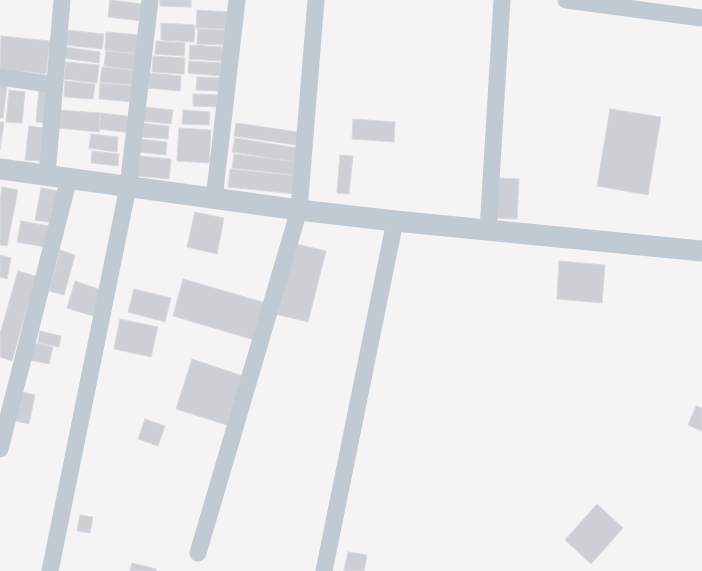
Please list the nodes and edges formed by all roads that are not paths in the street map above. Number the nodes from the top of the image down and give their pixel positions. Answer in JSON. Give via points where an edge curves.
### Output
{"nodes":[{"id":1,"x":62,"y":0,"type":"edge"},
{"id":2,"x":150,"y":0,"type":"edge"},
{"id":3,"x":237,"y":0,"type":"edge"},
{"id":4,"x":316,"y":0,"type":"edge"},
{"id":5,"x":502,"y":0,"type":"edge"},
{"id":6,"x":566,"y":0,"type":"edge"},
{"id":7,"x":702,"y":18,"type":"edge"},
{"id":8,"x":0,"y":77,"type":"edge"},
{"id":9,"x":54,"y":84,"type":"junction"},
{"id":10,"x":0,"y":169,"type":"edge"},
{"id":11,"x":47,"y":175,"type":"junction"},
{"id":12,"x":69,"y":178,"type":"junction"},
{"id":13,"x":128,"y":187,"type":"junction"},
{"id":14,"x":214,"y":199,"type":"junction"},
{"id":15,"x":299,"y":210,"type":"junction"},
{"id":16,"x":395,"y":221,"type":"junction"},
{"id":17,"x":488,"y":230,"type":"junction"},
{"id":18,"x":702,"y":251,"type":"edge"},
{"id":19,"x":0,"y":449,"type":"edge"},
{"id":20,"x":198,"y":553,"type":"dead end"},
{"id":21,"x":50,"y":571,"type":"edge"},
{"id":22,"x":324,"y":571,"type":"edge"}],
"edges":[{"from":1,"to":9,"type":"street"},
{"from":2,"to":13,"type":"street"},
{"from":3,"to":14,"type":"street"},
{"from":4,"to":15,"type":"street"},
{"from":5,"to":17,"type":"street"},
{"from":6,"to":7,"type":"street"},
{"from":8,"to":9,"type":"street"},
{"from":9,"to":11,"type":"street"},
{"from":10,"to":11,"type":"street"},
{"from":11,"to":12,"type":"street"},
{"from":12,"to":13,"type":"street"},
{"from":12,"to":19,"type":"street"},
{"from":13,"to":14,"type":"street"},
{"from":13,"to":21,"type":"street"},
{"from":14,"to":15,"type":"street"},
{"from":15,"to":16,"type":"street"},
{"from":15,"to":20,"type":"street"},
{"from":16,"to":17,"type":"street"},
{"from":16,"to":22,"type":"street"},
{"from":17,"to":18,"type":"street"}]}
